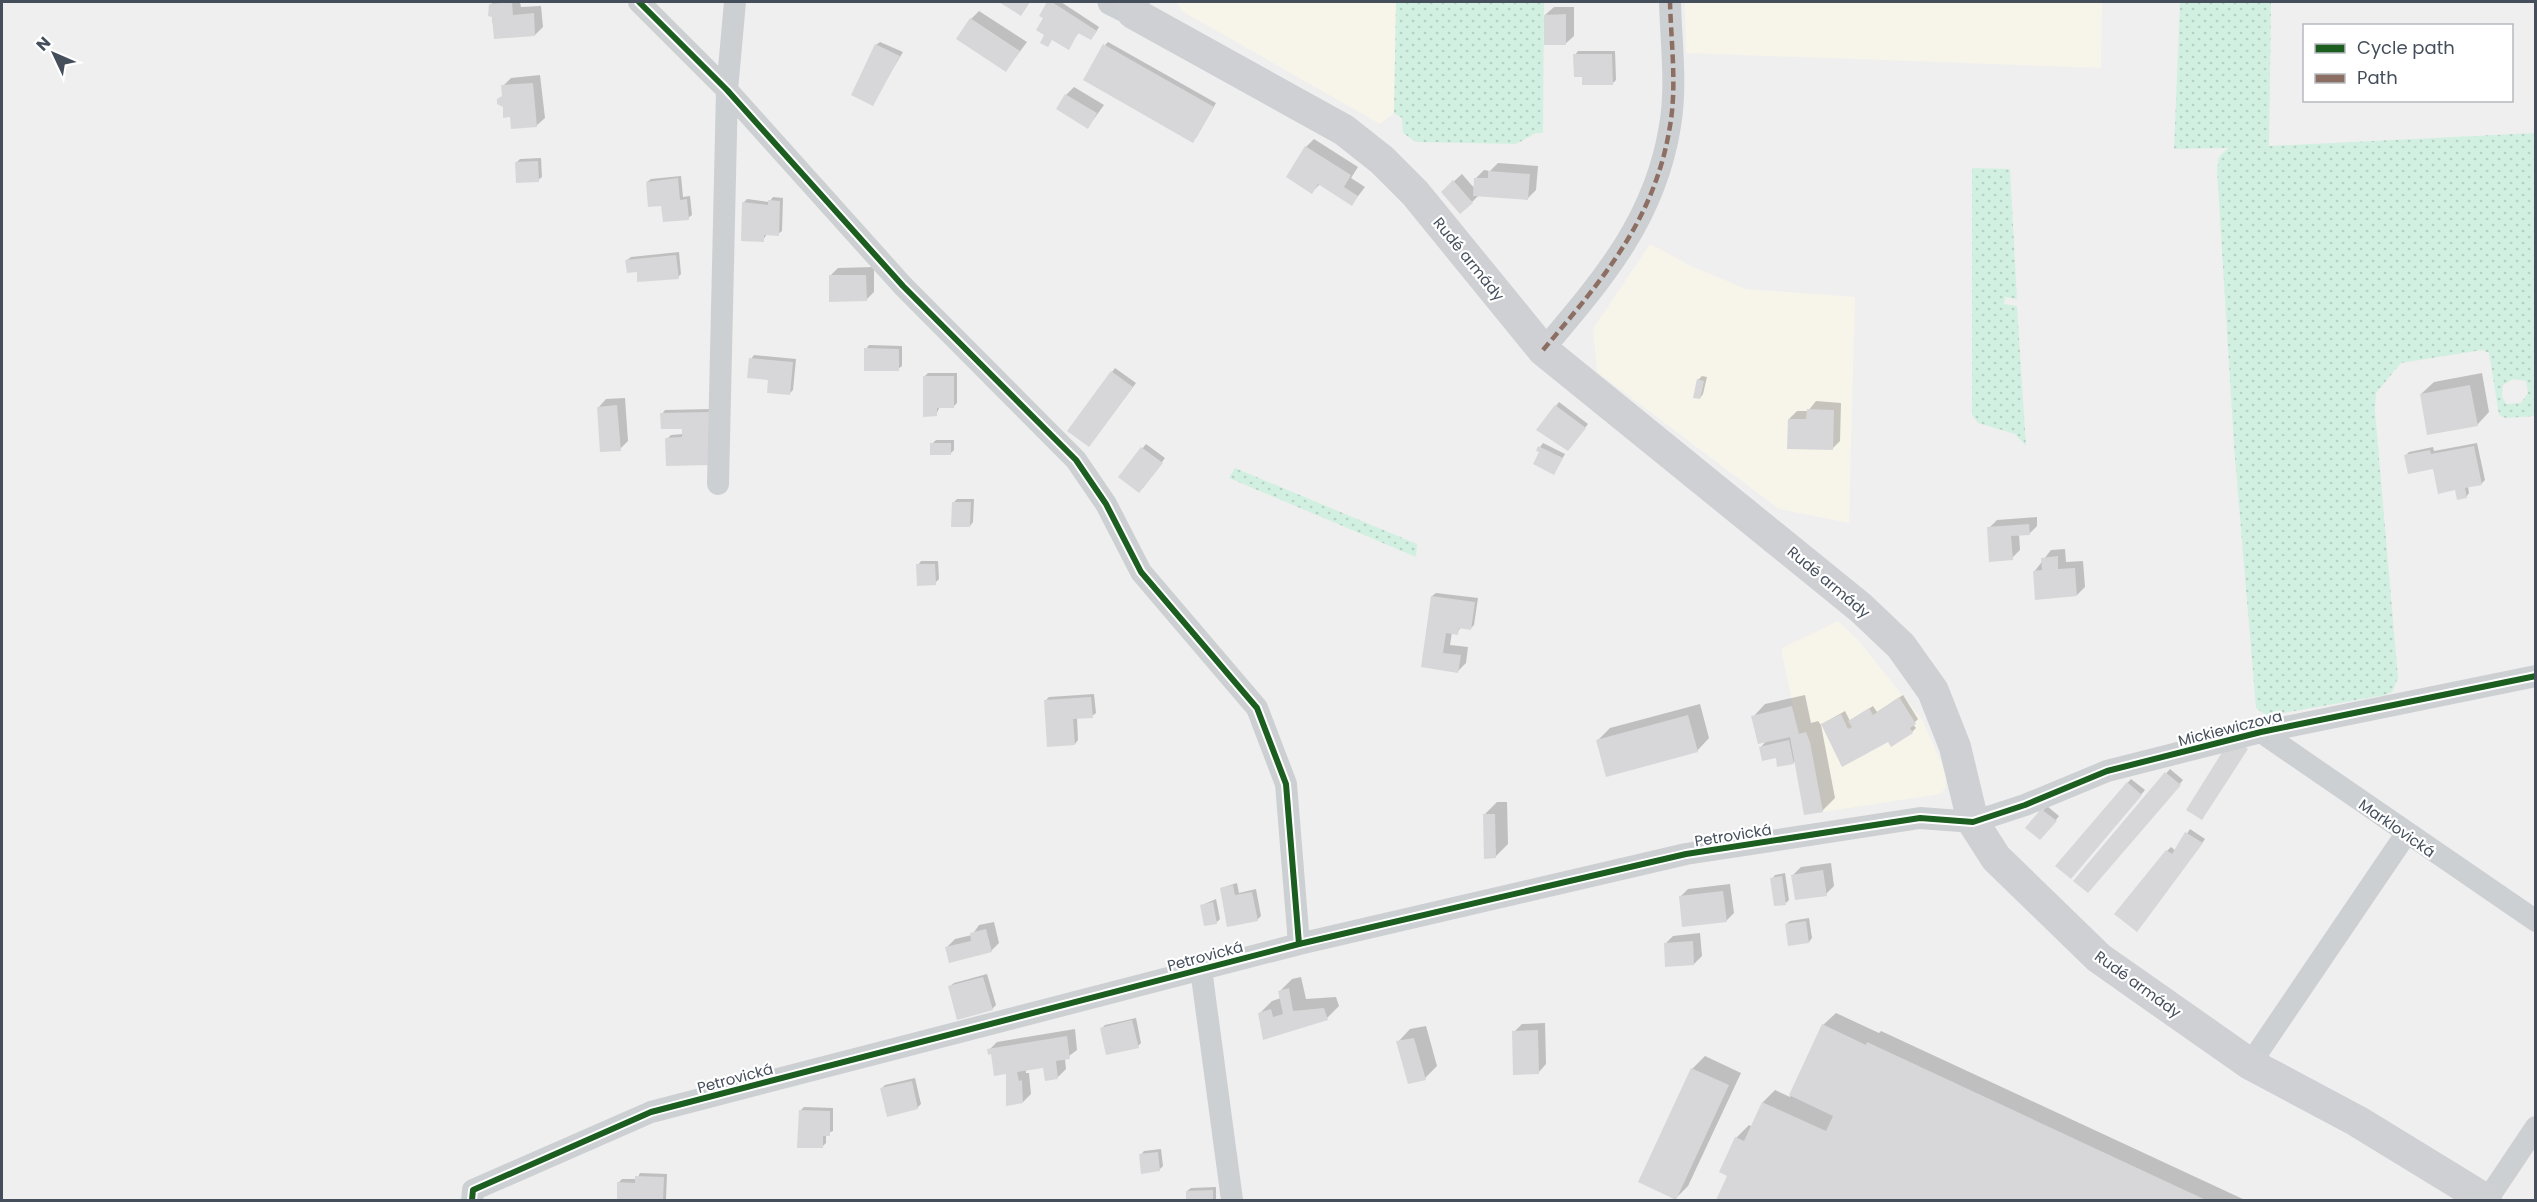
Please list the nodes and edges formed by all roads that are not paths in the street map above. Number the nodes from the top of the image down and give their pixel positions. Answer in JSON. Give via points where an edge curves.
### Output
{"nodes":[{"id":1,"x":639,"y":2,"type":"edge"},
{"id":2,"x":735,"y":2,"type":"edge"},
{"id":3,"x":1670,"y":2,"type":"edge"},
{"id":4,"x":1126,"y":5,"type":"edge"},
{"id":5,"x":727,"y":90,"type":"junction"},
{"id":6,"x":1543,"y":350,"type":"junction"},
{"id":7,"x":718,"y":484,"type":"dead end"},
{"id":8,"x":2535,"y":676,"type":"edge"},
{"id":9,"x":2260,"y":732,"type":"junction"},
{"id":10,"x":1972,"y":822,"type":"junction"},
{"id":11,"x":2406,"y":834,"type":"junction"},
{"id":12,"x":2535,"y":921,"type":"edge"},
{"id":13,"x":1299,"y":944,"type":"junction"},
{"id":14,"x":1201,"y":969,"type":"junction"},
{"id":15,"x":2250,"y":1064,"type":"junction"},
{"id":16,"x":2535,"y":1127,"type":"edge"},
{"id":17,"x":472,"y":1200,"type":"edge"},
{"id":18,"x":1232,"y":1200,"type":"edge"},
{"id":19,"x":2486,"y":1200,"type":"edge"}],
"edges":[{"from":1,"to":5,"type":"street"},
{"from":2,"to":5,"type":"street"},
{"from":3,"to":6,"type":"street","via":[[1670,125],[1656,178],[1635,231],[1608,272]]},
{"from":4,"to":6,"type":"main road","name":"Rudé armády","via":[[1344,130],[1382,160],[1415,193]]},
{"from":5,"to":7,"type":"street"},
{"from":5,"to":13,"type":"street","via":[[903,286],[1076,460],[1106,504],[1141,572],[1257,708],[1286,784]]},
{"from":6,"to":10,"type":"main road","name":"Rudé armády","via":[[1861,608],[1901,646],[1932,691],[1955,747]]},
{"from":8,"to":9,"type":"street","name":"Mickiewiczova"},
{"from":9,"to":10,"type":"street","name":"Mickiewiczova","via":[[2108,771]]},
{"from":9,"to":11,"type":"street","name":"Marklovická"},
{"from":10,"to":13,"type":"street","name":"Petrovická","via":[[1920,818],[1686,855]]},
{"from":10,"to":15,"type":"main road","name":"Rudé armády","via":[[1996,858],[2099,958]]},
{"from":11,"to":12,"type":"street","name":"Marklovická"},
{"from":11,"to":15,"type":"street"},
{"from":13,"to":14,"type":"street","name":"Petrovická"},
{"from":14,"to":17,"type":"street","name":"Petrovická","via":[[651,1112],[473,1190]]},
{"from":14,"to":18,"type":"street"},
{"from":15,"to":19,"type":"main road","name":"Rudé armády","via":[[2357,1121]]},
{"from":16,"to":19,"type":"street"}]}
